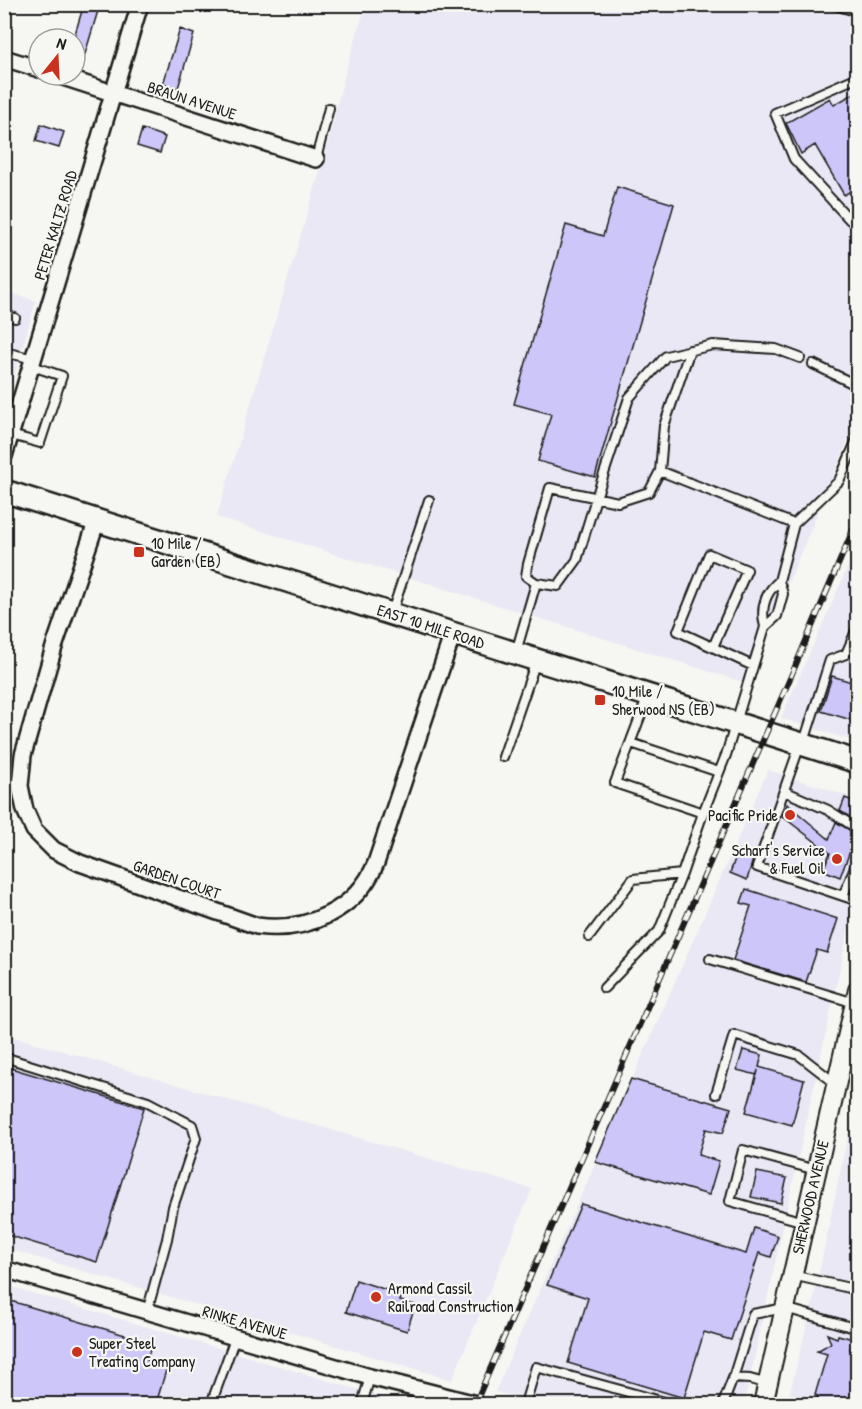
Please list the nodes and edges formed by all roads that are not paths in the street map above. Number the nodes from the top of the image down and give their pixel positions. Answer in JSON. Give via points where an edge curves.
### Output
{"nodes":[{"id":1,"x":140,"y":4,"type":"edge"},
{"id":2,"x":832,"y":4,"type":"edge"},
{"id":3,"x":858,"y":12,"type":"edge"},
{"id":4,"x":4,"y":58,"type":"edge"},
{"id":5,"x":27,"y":65,"type":"edge"},
{"id":6,"x":858,"y":77,"type":"edge"},
{"id":7,"x":87,"y":84,"type":"edge"},
{"id":8,"x":114,"y":93,"type":"junction"},
{"id":9,"x":329,"y":108,"type":"dead end"},
{"id":10,"x":316,"y":159,"type":"joint"},
{"id":11,"x":858,"y":217,"type":"edge"},
{"id":12,"x":4,"y":315,"type":"edge"},
{"id":13,"x":15,"y":318,"type":"dead end"},
{"id":14,"x":690,"y":350,"type":"junction"},
{"id":15,"x":4,"y":352,"type":"edge"},
{"id":16,"x":800,"y":358,"type":"dead end"},
{"id":17,"x":33,"y":363,"type":"junction"},
{"id":18,"x":813,"y":364,"type":"dead end"},
{"id":19,"x":858,"y":386,"type":"edge"},
{"id":20,"x":11,"y":435,"type":"junction"},
{"id":21,"x":858,"y":437,"type":"edge"},
{"id":22,"x":4,"y":456,"type":"edge"},
{"id":23,"x":660,"y":471,"type":"junction"},
{"id":24,"x":4,"y":491,"type":"edge"},
{"id":25,"x":596,"y":498,"type":"junction"},
{"id":26,"x":429,"y":500,"type":"dead end"},
{"id":27,"x":97,"y":520,"type":"junction"},
{"id":28,"x":794,"y":524,"type":"junction"},
{"id":29,"x":780,"y":581,"type":"junction"},
{"id":30,"x":536,"y":583,"type":"junction"},
{"id":31,"x":392,"y":614,"type":"junction"},
{"id":32,"x":858,"y":626,"type":"edge"},
{"id":33,"x":765,"y":627,"type":"junction"},
{"id":34,"x":453,"y":633,"type":"junction"},
{"id":35,"x":713,"y":647,"type":"junction"},
{"id":36,"x":516,"y":653,"type":"junction"},
{"id":37,"x":536,"y":659,"type":"junction"},
{"id":38,"x":753,"y":666,"type":"junction"},
{"id":39,"x":649,"y":695,"type":"junction"},
{"id":40,"x":736,"y":723,"type":"junction"},
{"id":41,"x":631,"y":743,"type":"junction"},
{"id":42,"x":802,"y":744,"type":"junction"},
{"id":43,"x":503,"y":757,"type":"dead end"},
{"id":44,"x":858,"y":762,"type":"edge"},
{"id":45,"x":719,"y":772,"type":"junction"},
{"id":46,"x":784,"y":790,"type":"junction"},
{"id":47,"x":704,"y":813,"type":"junction"},
{"id":48,"x":858,"y":829,"type":"edge"},
{"id":49,"x":858,"y":860,"type":"edge"},
{"id":50,"x":682,"y":874,"type":"junction"},
{"id":51,"x":843,"y":896,"type":"junction"},
{"id":52,"x":858,"y":901,"type":"edge"},
{"id":53,"x":589,"y":937,"type":"dead end"},
{"id":54,"x":710,"y":959,"type":"dead end"},
{"id":55,"x":604,"y":988,"type":"dead end"},
{"id":56,"x":856,"y":997,"type":"edge"},
{"id":57,"x":4,"y":1057,"type":"edge"},
{"id":58,"x":836,"y":1084,"type":"junction"},
{"id":59,"x":716,"y":1094,"type":"dead end"},
{"id":60,"x":816,"y":1170,"type":"junction"},
{"id":61,"x":805,"y":1222,"type":"junction"},
{"id":62,"x":4,"y":1269,"type":"edge"},
{"id":63,"x":792,"y":1275,"type":"junction"},
{"id":64,"x":858,"y":1290,"type":"edge"},
{"id":65,"x":785,"y":1308,"type":"junction"},
{"id":66,"x":147,"y":1312,"type":"junction"},
{"id":67,"x":858,"y":1329,"type":"edge"},
{"id":68,"x":235,"y":1338,"type":"junction"},
{"id":69,"x":370,"y":1377,"type":"junction"},
{"id":70,"x":733,"y":1378,"type":"junction"},
{"id":71,"x":768,"y":1384,"type":"junction"},
{"id":72,"x":417,"y":1397,"type":"edge"},
{"id":73,"x":211,"y":1404,"type":"edge"},
{"id":74,"x":362,"y":1404,"type":"edge"},
{"id":75,"x":476,"y":1404,"type":"edge"},
{"id":76,"x":525,"y":1404,"type":"edge"},
{"id":77,"x":672,"y":1404,"type":"edge"},
{"id":78,"x":723,"y":1404,"type":"edge"},
{"id":79,"x":765,"y":1404,"type":"edge"}],
"edges":[{"from":1,"to":8,"type":"street","name":"PETER KALTZ ROAD"},
{"from":2,"to":3,"type":"lane"},
{"from":4,"to":5,"type":"street"},
{"from":6,"to":11,"type":"lane","via":[[775,113],[794,159],[850,220]]},
{"from":7,"to":8,"type":"street","name":"BRAUN AVENUE"},
{"from":8,"to":10,"type":"street","name":"BRAUN AVENUE"},
{"from":8,"to":17,"type":"street","name":"PETER KALTZ ROAD"},
{"from":9,"to":10,"type":"lane"},
{"from":12,"to":13,"type":"lane"},
{"from":14,"to":16,"type":"lane","via":[[712,345],[776,349]]},
{"from":14,"to":23,"type":"lane","via":[[664,426]]},
{"from":14,"to":25,"type":"lane","via":[[666,356],[629,398]]},
{"from":15,"to":17,"type":"lane"},
{"from":17,"to":20,"type":"street","name":"PETER KALTZ ROAD"},
{"from":17,"to":20,"type":"lane","via":[[62,376],[40,443]]},
{"from":18,"to":19,"type":"lane"},
{"from":20,"to":22,"type":"street","name":"PETER KALTZ ROAD"},
{"from":21,"to":28,"type":"lane","via":[[839,481]]},
{"from":23,"to":25,"type":"lane","via":[[649,492],[618,502]]},
{"from":23,"to":28,"type":"lane"},
{"from":24,"to":27,"type":"main road","name":"EAST 10 MILE ROAD"},
{"from":25,"to":30,"type":"lane","via":[[577,560],[558,586]]},
{"from":25,"to":30,"type":"lane","via":[[550,489],[526,576]]},
{"from":26,"to":31,"type":"lane"},
{"from":27,"to":31,"type":"main road","name":"EAST 10 MILE ROAD"},
{"from":27,"to":34,"type":"street","name":"GARDEN COURT","via":[[23,755],[20,786],[25,810],[34,830],[54,850],[80,863],[257,926],[288,928],[322,918],[348,902],[366,883]]},
{"from":28,"to":29,"type":"lane"},
{"from":29,"to":33,"type":"lane","via":[[783,594],[777,615]]},
{"from":29,"to":33,"type":"lane","via":[[769,590],[762,614]]},
{"from":30,"to":36,"type":"lane"},
{"from":31,"to":34,"type":"main road","name":"EAST 10 MILE ROAD"},
{"from":32,"to":42,"type":"lane","via":[[846,654],[830,660]]},
{"from":33,"to":38,"type":"lane"},
{"from":34,"to":36,"type":"main road","name":"EAST 10 MILE ROAD"},
{"from":35,"to":35,"type":"lane","via":[[678,631],[709,554],[747,570]]},
{"from":35,"to":38,"type":"lane"},
{"from":36,"to":37,"type":"main road","name":"EAST 10 MILE ROAD"},
{"from":37,"to":39,"type":"main road","name":"EAST 10 MILE ROAD"},
{"from":37,"to":43,"type":"lane"},
{"from":38,"to":40,"type":"lane"},
{"from":39,"to":40,"type":"main road","name":"EAST 10 MILE ROAD"},
{"from":39,"to":41,"type":"lane"},
{"from":40,"to":42,"type":"main road","name":"EAST 10 MILE ROAD"},
{"from":40,"to":45,"type":"lane"},
{"from":41,"to":45,"type":"lane"},
{"from":41,"to":47,"type":"lane","via":[[615,783]]},
{"from":42,"to":44,"type":"main road","name":"EAST 10 MILE ROAD"},
{"from":42,"to":46,"type":"lane"},
{"from":45,"to":47,"type":"lane"},
{"from":46,"to":48,"type":"lane"},
{"from":46,"to":51,"type":"lane","via":[[757,867]]},
{"from":47,"to":50,"type":"lane"},
{"from":49,"to":51,"type":"lane"},
{"from":50,"to":53,"type":"lane","via":[[633,879]]},
{"from":50,"to":55,"type":"lane","via":[[659,931]]},
{"from":51,"to":52,"type":"lane"},
{"from":54,"to":56,"type":"lane"},
{"from":56,"to":58,"type":"street","name":"SHERWOOD AVENUE"},
{"from":57,"to":66,"type":"lane","via":[[148,1102],[192,1125],[196,1138],[173,1207]]},
{"from":58,"to":59,"type":"lane","via":[[799,1055],[734,1035]]},
{"from":58,"to":60,"type":"street","name":"SHERWOOD AVENUE"},
{"from":60,"to":61,"type":"street","name":"SHERWOOD AVENUE"},
{"from":60,"to":61,"type":"lane","via":[[743,1150],[730,1201]]},
{"from":61,"to":63,"type":"street","name":"SHERWOOD AVENUE"},
{"from":62,"to":66,"type":"street","name":"RINKE AVENUE"},
{"from":63,"to":64,"type":"lane"},
{"from":63,"to":65,"type":"street","name":"SHERWOOD AVENUE"},
{"from":65,"to":67,"type":"lane"},
{"from":65,"to":70,"type":"lane","via":[[753,1314]]},
{"from":65,"to":71,"type":"street","name":"SHERWOOD AVENUE"},
{"from":66,"to":68,"type":"street","name":"RINKE AVENUE"},
{"from":68,"to":69,"type":"street","name":"RINKE AVENUE"},
{"from":68,"to":73,"type":"lane"},
{"from":69,"to":72,"type":"street","name":"RINKE AVENUE"},
{"from":69,"to":74,"type":"lane"},
{"from":70,"to":71,"type":"lane"},
{"from":70,"to":78,"type":"lane"},
{"from":71,"to":79,"type":"street","name":"SHERWOOD AVENUE"},
{"from":72,"to":75,"type":"street","name":"RINKE AVENUE"},
{"from":76,"to":77,"type":"lane","via":[[536,1367]]}]}
